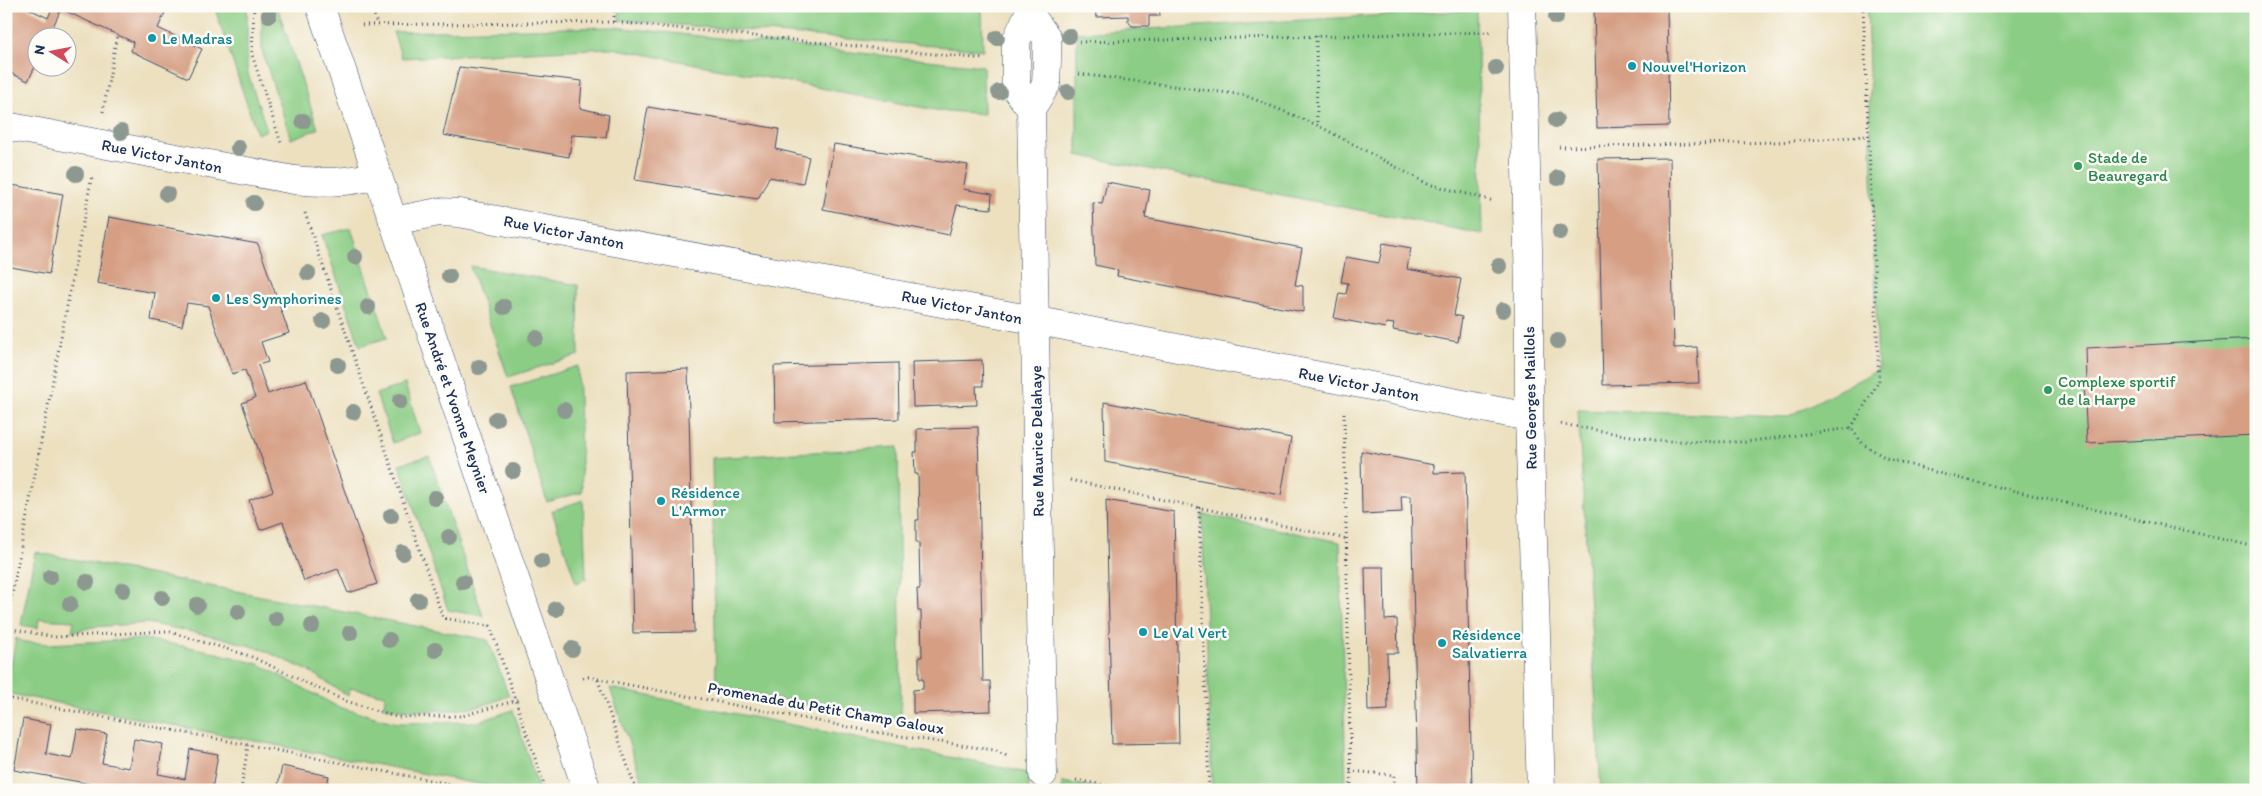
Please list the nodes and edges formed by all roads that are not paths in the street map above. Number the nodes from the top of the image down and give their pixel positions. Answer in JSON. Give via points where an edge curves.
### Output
{"nodes":[{"id":1,"x":1029,"y":10,"type":"edge"},
{"id":2,"x":323,"y":16,"type":"edge"},
{"id":3,"x":1522,"y":19,"type":"edge"},
{"id":4,"x":1030,"y":109,"type":"junction"},
{"id":5,"x":6,"y":126,"type":"edge"},
{"id":6,"x":377,"y":174,"type":"junction"},
{"id":7,"x":393,"y":221,"type":"junction"},
{"id":8,"x":1034,"y":320,"type":"junction"},
{"id":9,"x":1529,"y":417,"type":"junction"},
{"id":10,"x":1043,"y":774,"type":"road end"},
{"id":11,"x":587,"y":790,"type":"edge"},
{"id":12,"x":1541,"y":790,"type":"edge"}],
"edges":[{"from":1,"to":4,"type":"street","via":[[1016,41],[1016,89]]},
{"from":1,"to":4,"type":"street","via":[[1047,38],[1046,85]]},
{"from":2,"to":6,"type":"street","name":"Rue André et Yvonne Meynier"},
{"from":3,"to":9,"type":"street","name":"Rue Georges Maillols"},
{"from":4,"to":8,"type":"street","name":"Rue Maurice Delahaye"},
{"from":5,"to":6,"type":"street","name":"Rue Victor Janton","via":[[294,180],[323,183],[354,181]]},
{"from":6,"to":7,"type":"street","name":"Rue André et Yvonne Meynier"},
{"from":7,"to":8,"type":"street","name":"Rue Victor Janton","via":[[439,212],[459,213]]},
{"from":7,"to":11,"type":"street","name":"Rue André et Yvonne Meynier"},
{"from":8,"to":9,"type":"street","name":"Rue Victor Janton"},
{"from":8,"to":10,"type":"street","name":"Rue Maurice Delahaye"},
{"from":9,"to":12,"type":"street","name":"Rue Georges Maillols"}]}
